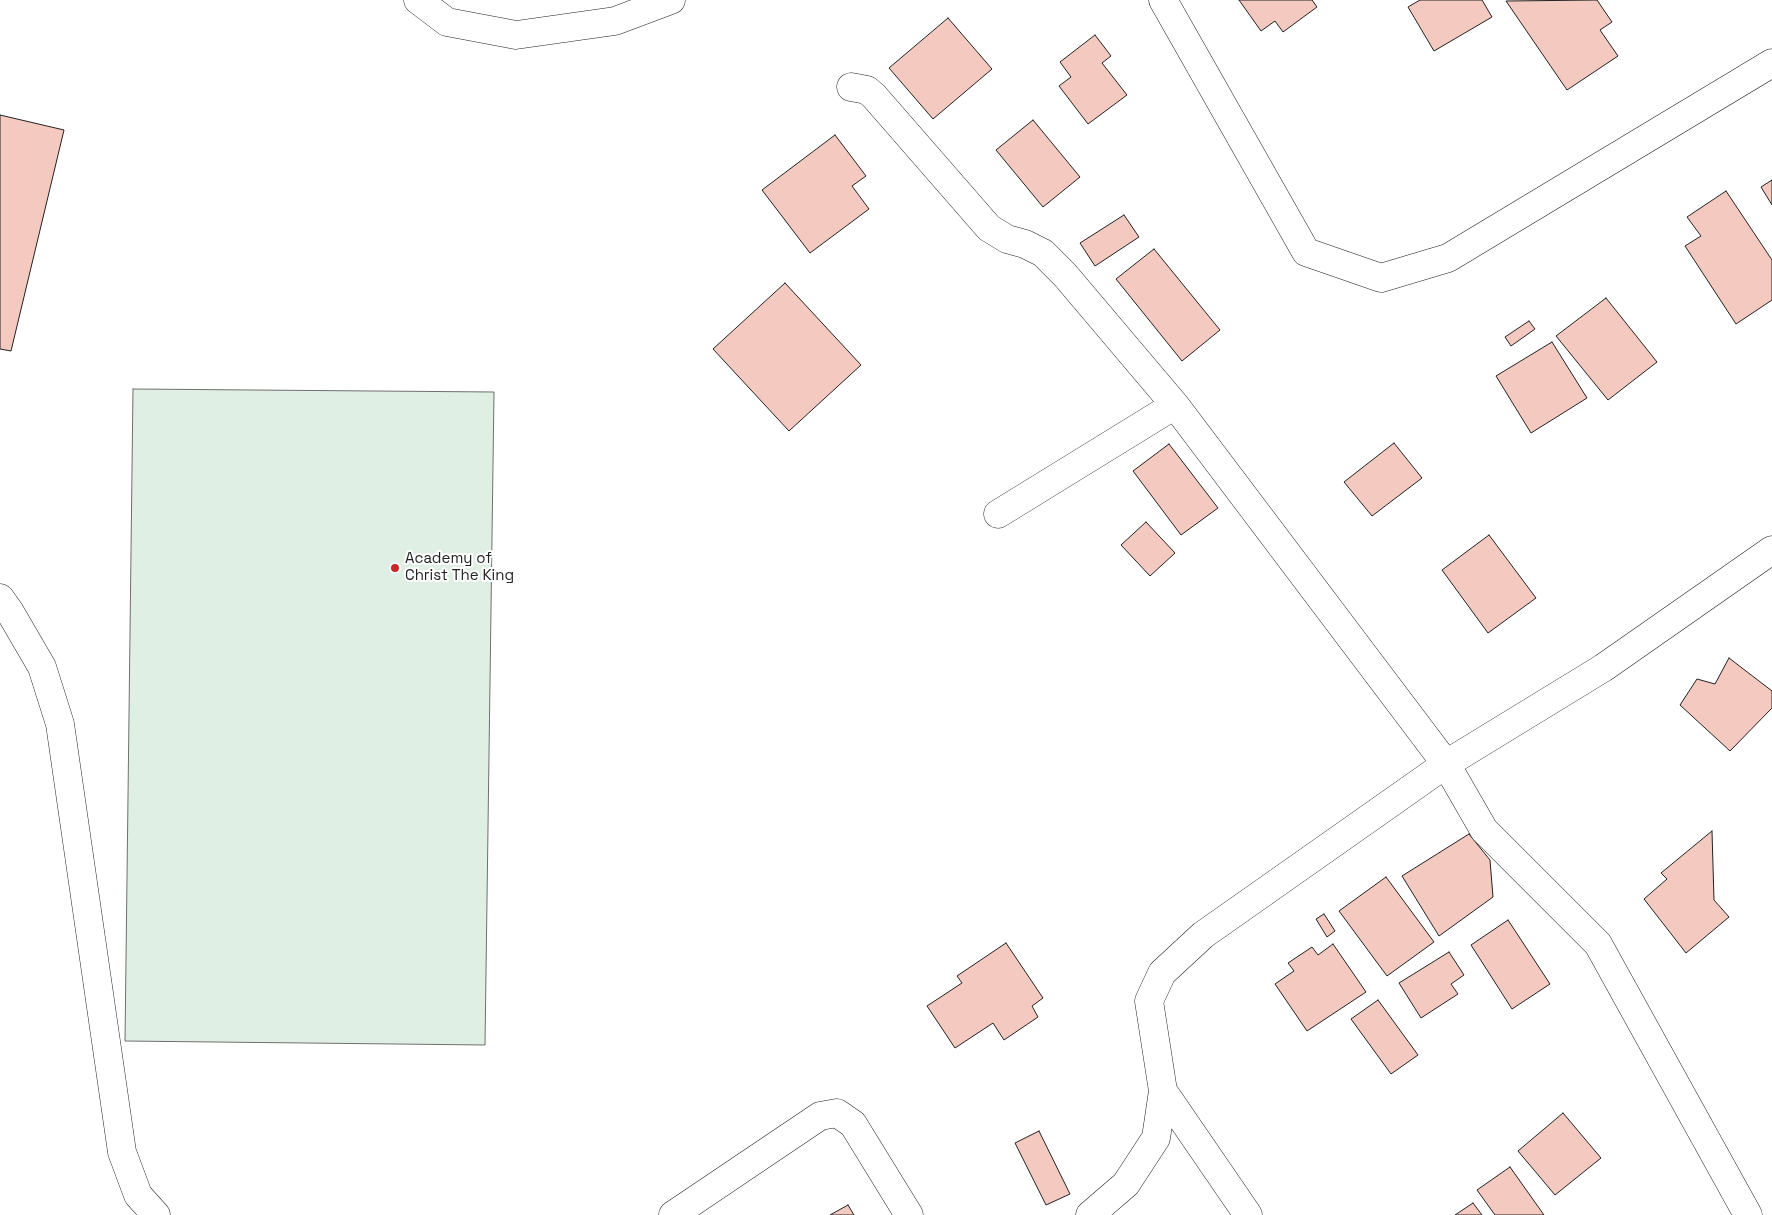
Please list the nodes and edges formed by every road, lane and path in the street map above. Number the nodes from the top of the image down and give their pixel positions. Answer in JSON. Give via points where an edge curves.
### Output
{"nodes":[{"id":1,"x":418,"y":0,"type":"edge"},
{"id":2,"x":670,"y":0,"type":"edge"},
{"id":3,"x":1163,"y":0,"type":"edge"},
{"id":4,"x":1772,"y":64,"type":"edge"},
{"id":5,"x":851,"y":87,"type":"dead end"},
{"id":6,"x":1174,"y":405,"type":"junction"},
{"id":7,"x":998,"y":514,"type":"dead end"},
{"id":8,"x":1772,"y":550,"type":"edge"},
{"id":9,"x":0,"y":598,"type":"edge"},
{"id":10,"x":1446,"y":764,"type":"junction"},
{"id":11,"x":1163,"y":1091,"type":"junction"},
{"id":12,"x":156,"y":1215,"type":"edge"},
{"id":13,"x":673,"y":1215,"type":"edge"},
{"id":14,"x":909,"y":1215,"type":"edge"},
{"id":15,"x":1090,"y":1215,"type":"edge"},
{"id":16,"x":1248,"y":1215,"type":"edge"},
{"id":17,"x":1748,"y":1215,"type":"edge"}],
"edges":[{"from":1,"to":2,"type":"street","via":[[448,22],[516,35],[615,21]]},
{"from":3,"to":4,"type":"street","via":[[1306,252],[1381,278],[1448,258]]},
{"from":5,"to":6,"type":"street","via":[[867,90],[874,96],[989,228],[1043,253]]},
{"from":6,"to":7,"type":"street"},
{"from":6,"to":10,"type":"street"},
{"from":8,"to":10,"type":"street","via":[[1603,668]]},
{"from":9,"to":12,"type":"street","via":[[42,667],[60,724],[122,1152],[138,1195]]},
{"from":10,"to":11,"type":"street","via":[[1203,935],[1162,973],[1149,1000]]},
{"from":10,"to":17,"type":"street","via":[[1484,830],[1598,944]]},
{"from":11,"to":15,"type":"street","via":[[1156,1138],[1126,1184]]},
{"from":11,"to":16,"type":"street"},
{"from":13,"to":14,"type":"street","via":[[820,1116],[836,1114],[853,1124]]}]}
